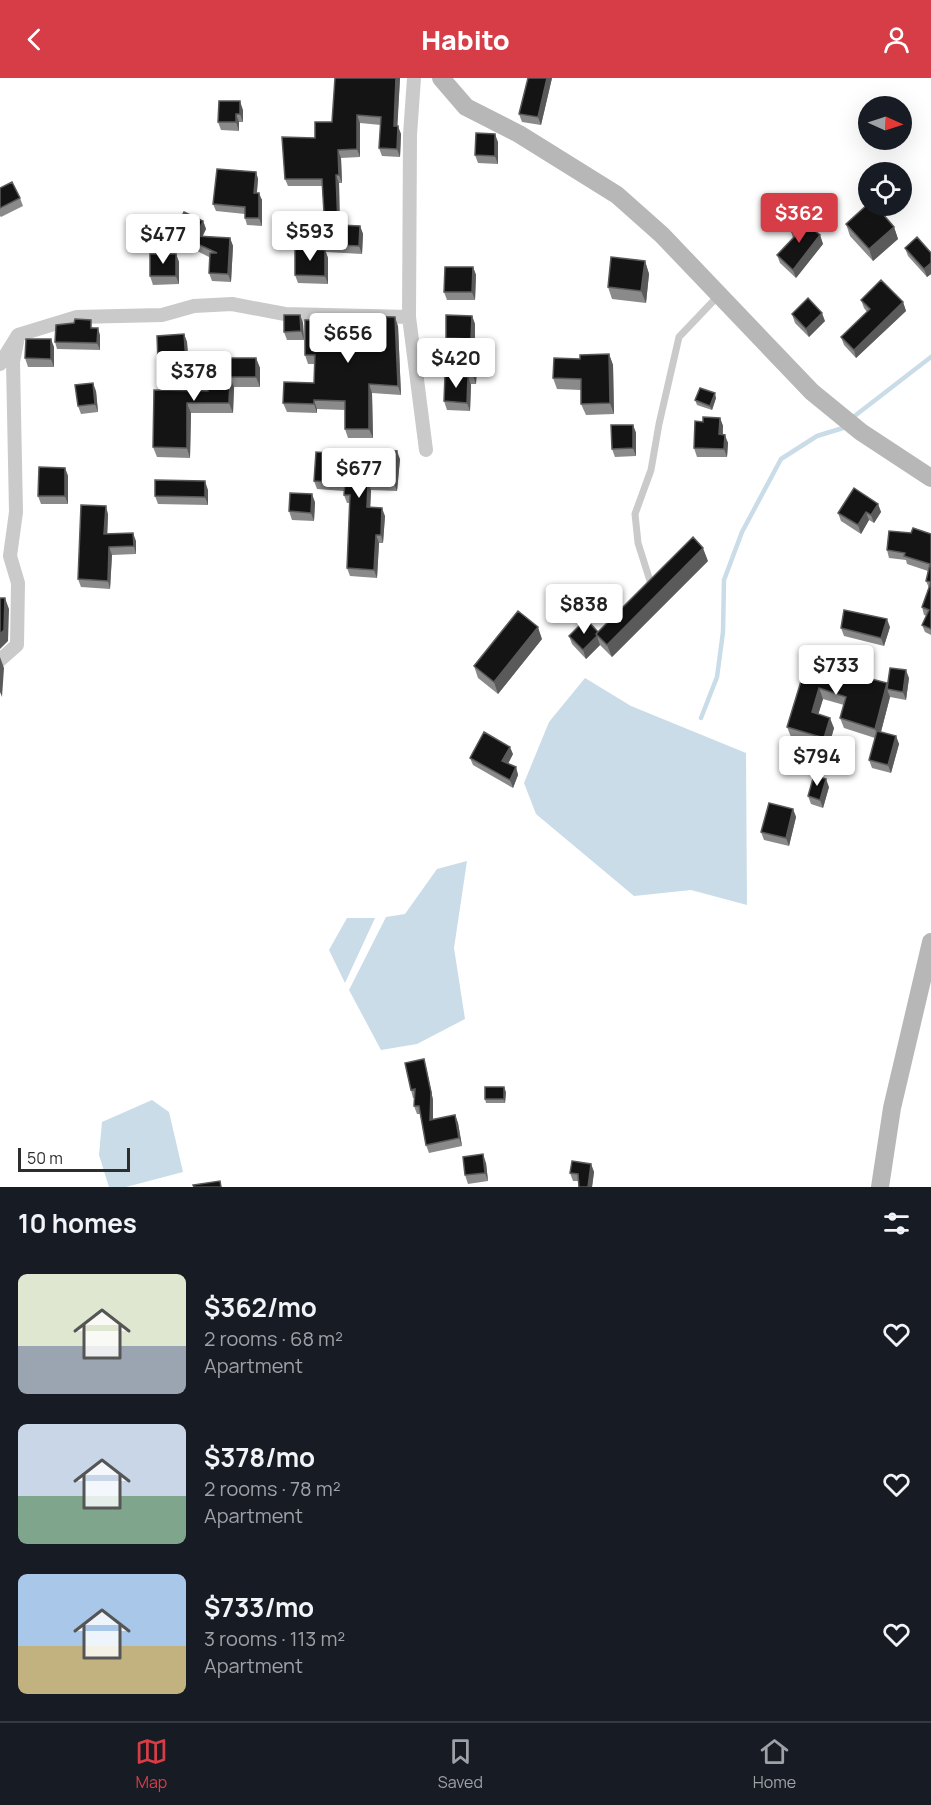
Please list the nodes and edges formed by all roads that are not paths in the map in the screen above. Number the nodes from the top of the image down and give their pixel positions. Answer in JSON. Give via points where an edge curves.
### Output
{"nodes":[{"id":1,"x":414,"y":78,"type":"edge"},
{"id":2,"x":441,"y":78,"type":"edge"},
{"id":3,"x":719,"y":295,"type":"junction"},
{"id":4,"x":409,"y":317,"type":"junction"},
{"id":5,"x":18,"y":334,"type":"junction"},
{"id":6,"x":0,"y":364,"type":"edge"},
{"id":7,"x":426,"y":450,"type":"dead end"},
{"id":8,"x":931,"y":478,"type":"edge"},
{"id":9,"x":651,"y":584,"type":"edge"},
{"id":10,"x":0,"y":660,"type":"edge"},
{"id":11,"x":931,"y":942,"type":"edge"},
{"id":12,"x":880,"y":1187,"type":"edge"}],
"edges":[{"from":1,"to":4,"type":"street"},
{"from":2,"to":3,"type":"street","via":[[466,107],[560,158],[617,195]]},
{"from":3,"to":8,"type":"street","via":[[788,369],[843,417]]},
{"from":3,"to":9,"type":"lane","via":[[679,337],[651,470],[635,514],[638,543]]},
{"from":4,"to":5,"type":"street","via":[[285,314],[232,304],[194,306],[162,315],[77,318]]},
{"from":4,"to":7,"type":"street"},
{"from":5,"to":6,"type":"street"},
{"from":5,"to":10,"type":"street","via":[[13,362],[16,512],[10,556],[18,584],[17,645]]},
{"from":11,"to":12,"type":"street","via":[[892,1108]]}]}
